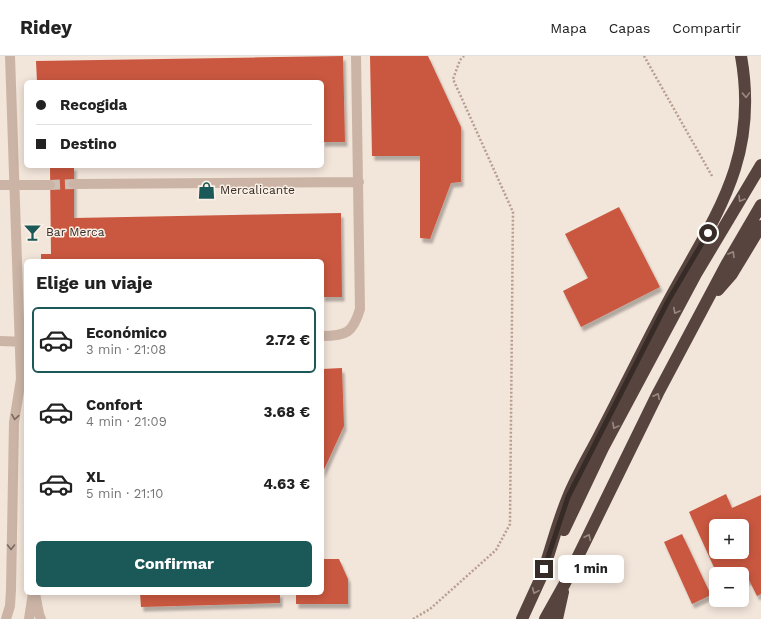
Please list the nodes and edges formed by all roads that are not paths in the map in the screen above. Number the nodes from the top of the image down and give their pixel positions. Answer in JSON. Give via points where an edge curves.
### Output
{"nodes":[{"id":1,"x":10,"y":56,"type":"edge"},
{"id":2,"x":356,"y":56,"type":"edge"},
{"id":3,"x":741,"y":56,"type":"edge"},
{"id":4,"x":761,"y":165,"type":"edge"},
{"id":5,"x":359,"y":182,"type":"junction"},
{"id":6,"x":74,"y":184,"type":"tunnel mouth"},
{"id":7,"x":0,"y":185,"type":"edge"},
{"id":8,"x":14,"y":185,"type":"junction"},
{"id":9,"x":50,"y":185,"type":"tunnel mouth"},
{"id":10,"x":761,"y":205,"type":"edge"},
{"id":11,"x":761,"y":226,"type":"edge"},
{"id":12,"x":708,"y":302,"type":"junction"},
{"id":13,"x":324,"y":336,"type":"edge"},
{"id":14,"x":0,"y":341,"type":"edge"},
{"id":15,"x":23,"y":342,"type":"edge"},
{"id":16,"x":21,"y":379,"type":"junction"},
{"id":17,"x":24,"y":387,"type":"edge"},
{"id":18,"x":544,"y":569,"type":"junction"},
{"id":19,"x":34,"y":595,"type":"edge"},
{"id":20,"x":34,"y":595,"type":"edge"},
{"id":21,"x":524,"y":616,"type":"edge"},
{"id":22,"x":553,"y":616,"type":"edge"},
{"id":23,"x":6,"y":619,"type":"edge"},
{"id":24,"x":29,"y":619,"type":"edge"},
{"id":25,"x":41,"y":619,"type":"edge"}],
"edges":[{"from":1,"to":8,"type":"lane"},
{"from":2,"to":5,"type":"lane"},
{"from":3,"to":18,"type":"highway","one_way":true,"via":[[746,93],[745,125],[741,153],[731,184],[721,209],[668,301],[568,497]]},
{"from":4,"to":18,"type":"highway","one_way":true,"via":[[696,274],[603,448]]},
{"from":5,"to":6,"type":"lane"},
{"from":5,"to":13,"type":"lane","via":[[360,309],[356,325],[340,336]]},
{"from":7,"to":8,"type":"lane"},
{"from":8,"to":9,"type":"lane"},
{"from":8,"to":15,"type":"lane"},
{"from":12,"to":10,"type":"highway","one_way":true},
{"from":11,"to":12,"type":"highway","via":[[732,274]]},
{"from":22,"to":12,"type":"highway","one_way":true,"via":[[564,585],[658,393]]},
{"from":14,"to":15,"type":"lane"},
{"from":15,"to":16,"type":"lane"},
{"from":16,"to":17,"type":"lane"},
{"from":16,"to":23,"type":"lane","one_way":true,"via":[[14,422],[11,590]]},
{"from":18,"to":21,"type":"highway","one_way":true},
{"from":19,"to":24,"type":"lane"},
{"from":20,"to":25,"type":"lane"}]}
